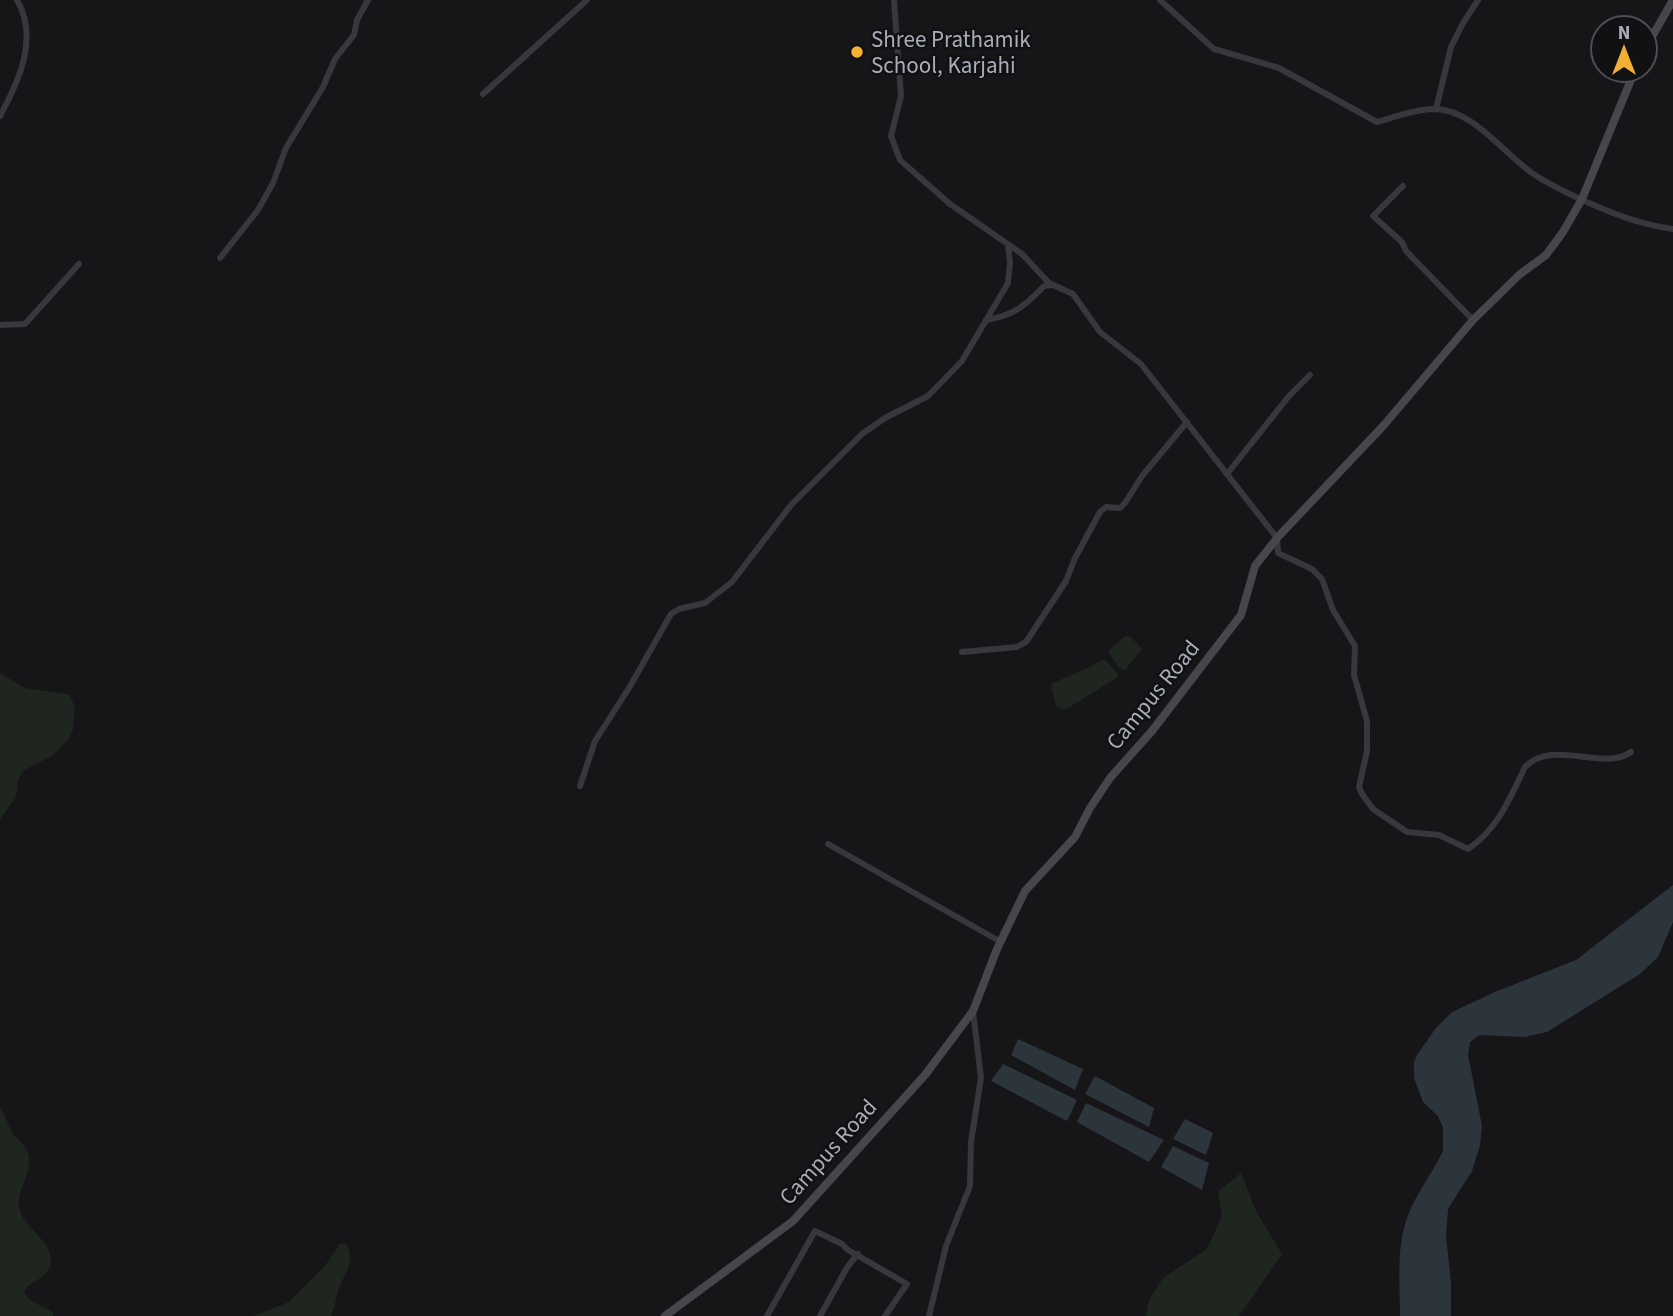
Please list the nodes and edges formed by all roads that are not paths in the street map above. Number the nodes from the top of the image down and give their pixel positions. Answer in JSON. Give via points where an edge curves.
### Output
{"nodes":[{"id":1,"x":17,"y":0,"type":"edge"},
{"id":2,"x":368,"y":0,"type":"edge"},
{"id":3,"x":587,"y":0,"type":"edge"},
{"id":4,"x":894,"y":0,"type":"edge"},
{"id":5,"x":1160,"y":0,"type":"edge"},
{"id":6,"x":1478,"y":0,"type":"edge"},
{"id":7,"x":1672,"y":0,"type":"edge"},
{"id":8,"x":1659,"y":24,"type":"edge"},
{"id":9,"x":1629,"y":84,"type":"edge"},
{"id":10,"x":483,"y":94,"type":"dead end"},
{"id":11,"x":1436,"y":109,"type":"junction"},
{"id":12,"x":0,"y":116,"type":"edge"},
{"id":13,"x":1403,"y":186,"type":"dead end"},
{"id":14,"x":1582,"y":199,"type":"junction"},
{"id":15,"x":1673,"y":229,"type":"edge"},
{"id":16,"x":1008,"y":245,"type":"junction"},
{"id":17,"x":220,"y":258,"type":"dead end"},
{"id":18,"x":79,"y":264,"type":"dead end"},
{"id":19,"x":1053,"y":285,"type":"junction"},
{"id":20,"x":986,"y":320,"type":"junction"},
{"id":21,"x":1473,"y":320,"type":"junction"},
{"id":22,"x":0,"y":325,"type":"edge"},
{"id":23,"x":1310,"y":375,"type":"dead end"},
{"id":24,"x":1187,"y":422,"type":"junction"},
{"id":25,"x":1227,"y":474,"type":"junction"},
{"id":26,"x":1277,"y":538,"type":"junction"},
{"id":27,"x":962,"y":652,"type":"dead end"},
{"id":28,"x":1631,"y":752,"type":"dead end"},
{"id":29,"x":580,"y":786,"type":"dead end"},
{"id":30,"x":828,"y":844,"type":"dead end"},
{"id":31,"x":1001,"y":942,"type":"junction"},
{"id":32,"x":973,"y":1011,"type":"junction"},
{"id":33,"x":858,"y":1254,"type":"junction"},
{"id":34,"x":665,"y":1316,"type":"edge"},
{"id":35,"x":767,"y":1316,"type":"edge"},
{"id":36,"x":820,"y":1316,"type":"edge"},
{"id":37,"x":885,"y":1316,"type":"edge"},
{"id":38,"x":929,"y":1316,"type":"edge"}],
"edges":[{"from":1,"to":12,"type":"street","via":[[24,12],[26,56]]},
{"from":2,"to":17,"type":"street","via":[[354,36],[335,59],[286,148],[258,211]]},
{"from":3,"to":10,"type":"street"},
{"from":4,"to":16,"type":"street","via":[[901,96],[891,136],[900,160],[950,204]]},
{"from":5,"to":11,"type":"street","via":[[1214,49],[1279,68],[1377,122]]},
{"from":6,"to":11,"type":"street","via":[[1451,47]]},
{"from":7,"to":8,"type":"street"},
{"from":9,"to":14,"type":"street","name":"Campus Road"},
{"from":11,"to":14,"type":"street","via":[[1489,134],[1533,174]]},
{"from":13,"to":21,"type":"street","via":[[1373,216]]},
{"from":14,"to":15,"type":"street","via":[[1622,218]]},
{"from":14,"to":21,"type":"street","name":"Campus Road","via":[[1545,255]]},
{"from":16,"to":19,"type":"street"},
{"from":16,"to":20,"type":"street","via":[[1008,284]]},
{"from":18,"to":22,"type":"street","via":[[25,324]]},
{"from":19,"to":20,"type":"street","via":[[1044,286],[1008,316]]},
{"from":19,"to":24,"type":"street","via":[[1073,294],[1100,332],[1142,364]]},
{"from":20,"to":29,"type":"street","via":[[962,361],[928,396],[862,434],[791,505],[732,582],[705,603],[671,614],[595,741]]},
{"from":21,"to":26,"type":"street","name":"Campus Road","via":[[1384,425]]},
{"from":23,"to":25,"type":"street"},
{"from":24,"to":25,"type":"street"},
{"from":24,"to":27,"type":"street","via":[[1125,503],[1100,512],[1066,581],[1026,642],[1017,647]]},
{"from":25,"to":26,"type":"street"},
{"from":26,"to":28,"type":"street","via":[[1278,552],[1322,579],[1333,610],[1355,646],[1354,675],[1367,721],[1360,790],[1373,809],[1407,832],[1439,835],[1468,849],[1492,828],[1529,762],[1573,754],[1614,758]]},
{"from":26,"to":31,"type":"street","name":"Campus Road","via":[[1255,566],[1241,615],[1110,778],[1076,837],[1025,891]]},
{"from":30,"to":31,"type":"street"},
{"from":31,"to":32,"type":"street","name":"Campus Road"},
{"from":32,"to":34,"type":"street","name":"Campus Road","via":[[925,1075],[793,1221]]},
{"from":32,"to":38,"type":"street","via":[[981,1078],[970,1186],[946,1246]]},
{"from":33,"to":35,"type":"street","via":[[815,1231]]},
{"from":33,"to":36,"type":"street"},
{"from":33,"to":37,"type":"street","via":[[907,1283]]}]}
